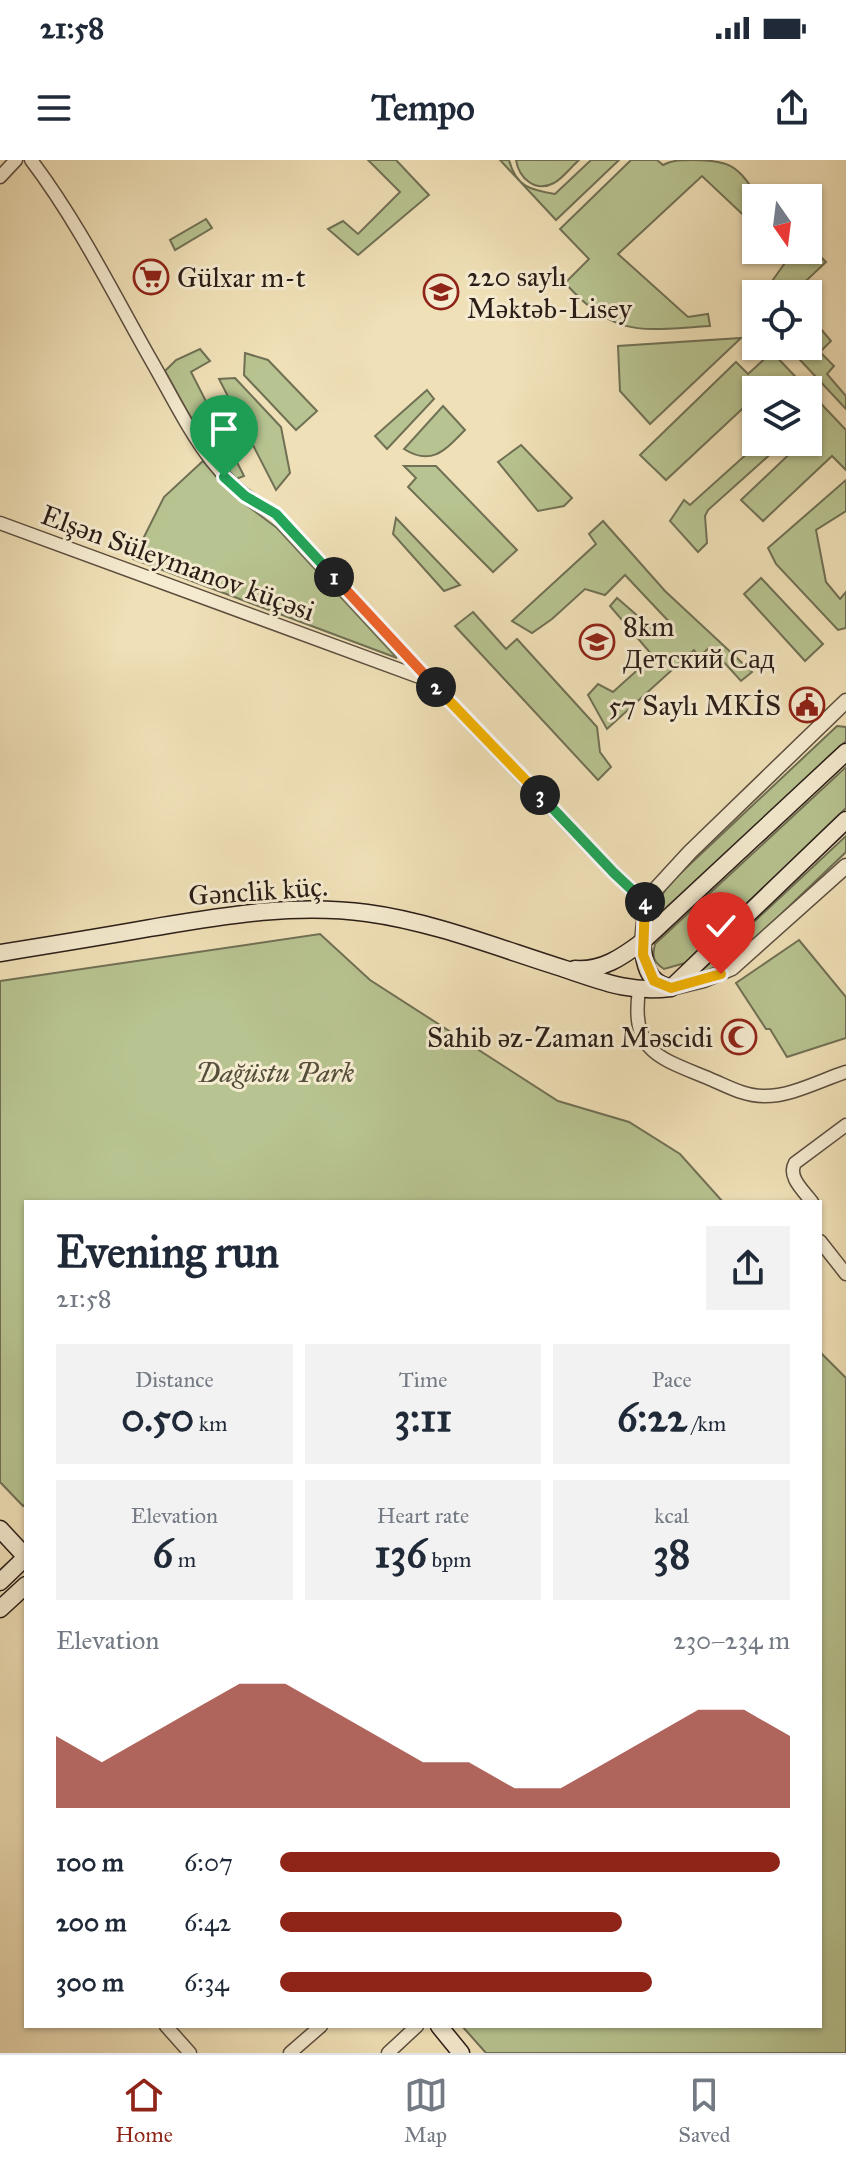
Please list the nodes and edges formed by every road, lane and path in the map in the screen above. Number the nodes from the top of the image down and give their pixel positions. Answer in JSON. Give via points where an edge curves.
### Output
{"nodes":[{"id":1,"x":16,"y":160,"type":"edge"},
{"id":2,"x":31,"y":160,"type":"edge"},
{"id":3,"x":0,"y":177,"type":"edge"},
{"id":4,"x":0,"y":523,"type":"edge"},
{"id":5,"x":430,"y":681,"type":"junction"},
{"id":6,"x":845,"y":705,"type":"edge"},
{"id":7,"x":846,"y":752,"type":"edge"},
{"id":8,"x":846,"y":820,"type":"edge"},
{"id":9,"x":846,"y":866,"type":"edge"},
{"id":10,"x":646,"y":903,"type":"junction"},
{"id":11,"x":642,"y":942,"type":"junction"},
{"id":12,"x":0,"y":953,"type":"edge"},
{"id":13,"x":562,"y":968,"type":"junction"},
{"id":14,"x":671,"y":988,"type":"junction"},
{"id":15,"x":633,"y":990,"type":"junction"},
{"id":16,"x":846,"y":1072,"type":"edge"},
{"id":17,"x":846,"y":1125,"type":"edge"},
{"id":18,"x":810,"y":1200,"type":"edge"},
{"id":19,"x":822,"y":1244,"type":"edge"},
{"id":20,"x":846,"y":1274,"type":"edge"},
{"id":21,"x":0,"y":1529,"type":"edge"},
{"id":22,"x":24,"y":1555,"type":"edge"},
{"id":23,"x":24,"y":1559,"type":"edge"},
{"id":24,"x":0,"y":1582,"type":"edge"},
{"id":25,"x":24,"y":1587,"type":"edge"},
{"id":26,"x":0,"y":1609,"type":"edge"},
{"id":27,"x":168,"y":2028,"type":"edge"},
{"id":28,"x":319,"y":2028,"type":"edge"},
{"id":29,"x":415,"y":2028,"type":"edge"},
{"id":30,"x":441,"y":2028,"type":"edge"},
{"id":31,"x":190,"y":2053,"type":"edge"},
{"id":32,"x":290,"y":2053,"type":"edge"},
{"id":33,"x":388,"y":2053,"type":"edge"},
{"id":34,"x":461,"y":2053,"type":"edge"}],
"edges":[{"from":1,"to":3,"type":"street"},
{"from":2,"to":5,"type":"street","name":"Elşən Süleymanov küçəsi","via":[[54,190],[207,455],[245,496],[276,514]]},
{"from":4,"to":5,"type":"street","name":"Elşən Süleymanov küçəsi"},
{"from":5,"to":10,"type":"street","name":"Elşən Süleymanov küçəsi"},
{"from":6,"to":10,"type":"street","via":[[690,852]]},
{"from":7,"to":11,"type":"main road"},
{"from":8,"to":14,"type":"main road"},
{"from":9,"to":14,"type":"street","via":[[732,968]]},
{"from":10,"to":11,"type":"street"},
{"from":11,"to":13,"type":"main road","via":[[607,964]]},
{"from":11,"to":14,"type":"main road","via":[[649,974]]},
{"from":12,"to":13,"type":"main road","name":"Gənclik küç.","via":[[301,908],[385,916]]},
{"from":13,"to":15,"type":"main road","name":"Gənclik küç."},
{"from":14,"to":15,"type":"main road"},
{"from":15,"to":16,"type":"street","via":[[637,1027],[649,1048],[662,1059],[743,1093],[781,1094]]},
{"from":17,"to":18,"type":"street","via":[[791,1169]]},
{"from":19,"to":20,"type":"street"},
{"from":21,"to":22,"type":"main road"},
{"from":23,"to":24,"type":"main road"},
{"from":25,"to":26,"type":"main road"},
{"from":27,"to":31,"type":"street"},
{"from":28,"to":32,"type":"street"},
{"from":29,"to":33,"type":"street"},
{"from":30,"to":34,"type":"main road"}]}
